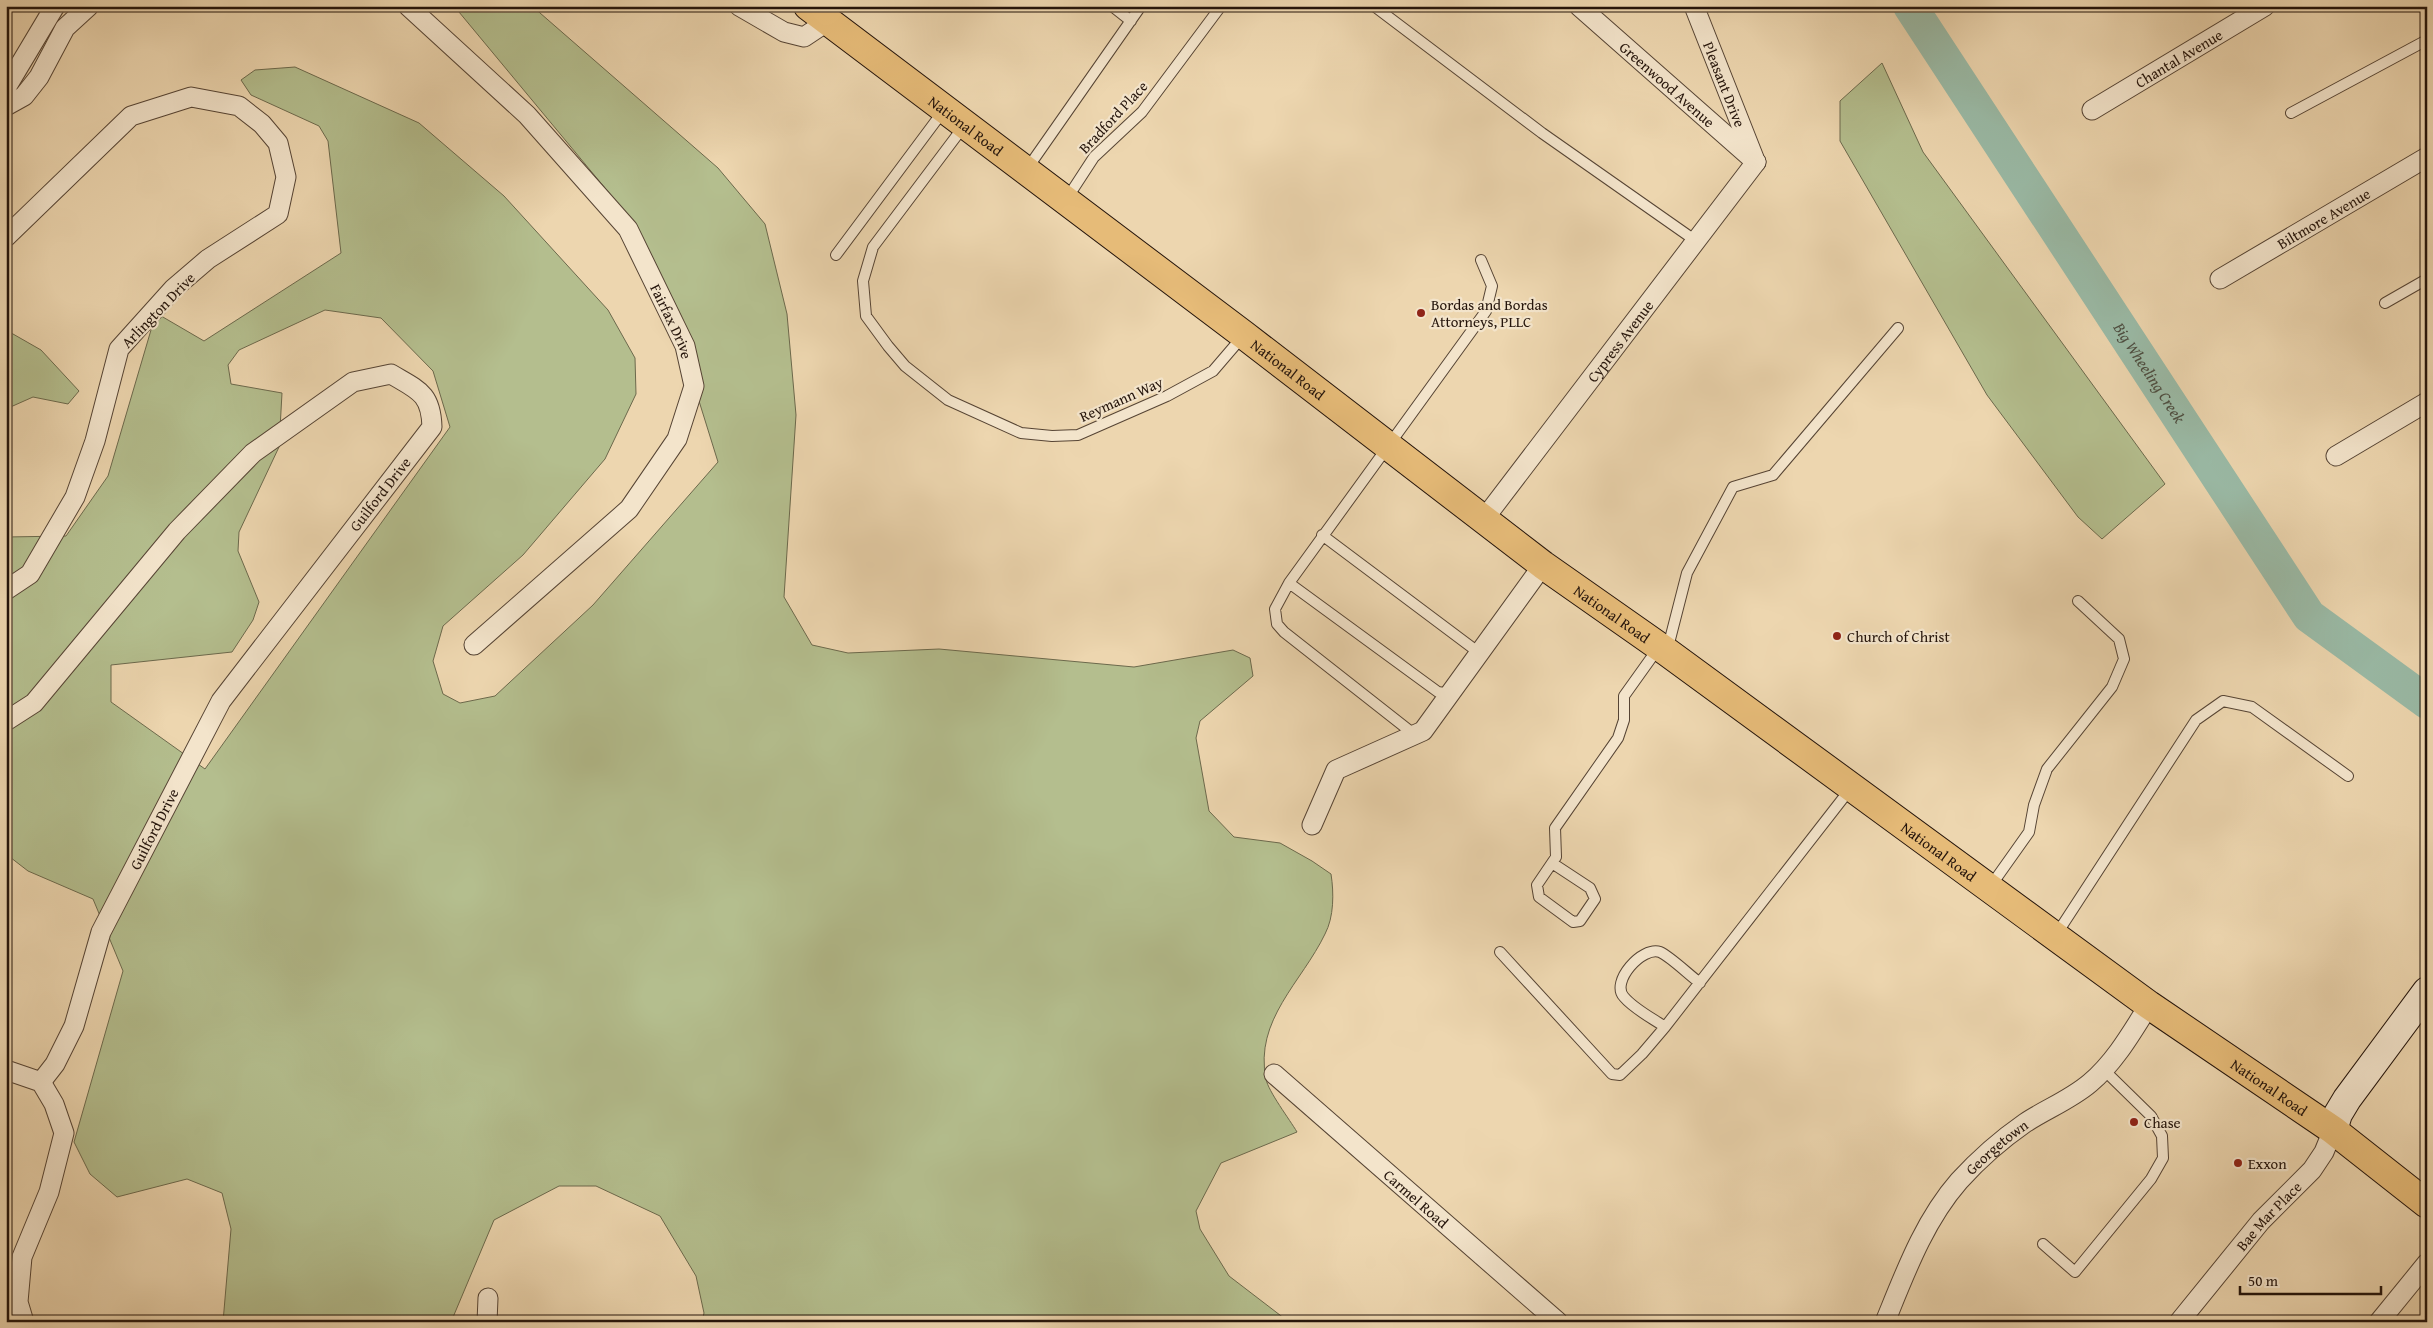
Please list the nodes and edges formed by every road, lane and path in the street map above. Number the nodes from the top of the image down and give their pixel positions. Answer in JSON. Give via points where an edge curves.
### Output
{"nodes":[{"id":1,"x":54,"y":6,"type":"edge"},
{"id":2,"x":89,"y":6,"type":"edge"},
{"id":3,"x":408,"y":6,"type":"edge"},
{"id":4,"x":739,"y":6,"type":"edge"},
{"id":5,"x":1112,"y":6,"type":"edge"},
{"id":6,"x":1141,"y":6,"type":"edge"},
{"id":7,"x":1221,"y":6,"type":"edge"},
{"id":8,"x":1374,"y":6,"type":"edge"},
{"id":9,"x":1579,"y":6,"type":"edge"},
{"id":10,"x":1694,"y":6,"type":"edge"},
{"id":11,"x":2265,"y":6,"type":"edge"},
{"id":12,"x":818,"y":14,"type":"edge"},
{"id":13,"x":1131,"y":21,"type":"junction"},
{"id":14,"x":2427,"y":40,"type":"edge"},
{"id":15,"x":6,"y":88,"type":"edge"},
{"id":16,"x":6,"y":106,"type":"edge"},
{"id":17,"x":2092,"y":110,"type":"dead end"},
{"id":18,"x":2291,"y":113,"type":"dead end"},
{"id":19,"x":955,"y":117,"type":"junction"},
{"id":20,"x":2427,"y":157,"type":"edge"},
{"id":21,"x":1756,"y":162,"type":"junction"},
{"id":22,"x":1026,"y":171,"type":"junction"},
{"id":23,"x":1066,"y":201,"type":"junction"},
{"id":24,"x":6,"y":237,"type":"edge"},
{"id":25,"x":1696,"y":241,"type":"junction"},
{"id":26,"x":836,"y":255,"type":"dead end"},
{"id":27,"x":1481,"y":260,"type":"dead end"},
{"id":28,"x":2427,"y":278,"type":"edge"},
{"id":29,"x":2220,"y":279,"type":"dead end"},
{"id":30,"x":2385,"y":303,"type":"dead end"},
{"id":31,"x":1898,"y":328,"type":"dead end"},
{"id":32,"x":1244,"y":335,"type":"junction"},
{"id":33,"x":2427,"y":402,"type":"edge"},
{"id":34,"x":1387,"y":445,"type":"junction"},
{"id":35,"x":2336,"y":456,"type":"dead end"},
{"id":36,"x":1484,"y":519,"type":"junction"},
{"id":37,"x":1322,"y":535,"type":"junction"},
{"id":38,"x":1542,"y":565,"type":"junction"},
{"id":39,"x":1289,"y":583,"type":"junction"},
{"id":40,"x":6,"y":590,"type":"edge"},
{"id":41,"x":2078,"y":601,"type":"dead end"},
{"id":42,"x":474,"y":645,"type":"dead end"},
{"id":43,"x":1664,"y":649,"type":"junction"},
{"id":44,"x":1478,"y":652,"type":"junction"},
{"id":45,"x":1450,"y":694,"type":"junction"},
{"id":46,"x":6,"y":721,"type":"edge"},
{"id":47,"x":1415,"y":735,"type":"junction"},
{"id":48,"x":2348,"y":776,"type":"dead end"},
{"id":49,"x":1852,"y":787,"type":"junction"},
{"id":50,"x":1312,"y":825,"type":"dead end"},
{"id":51,"x":1552,"y":863,"type":"junction"},
{"id":52,"x":1989,"y":888,"type":"junction"},
{"id":53,"x":2056,"y":936,"type":"junction"},
{"id":54,"x":1500,"y":952,"type":"dead end"},
{"id":55,"x":1700,"y":983,"type":"junction"},
{"id":56,"x":2427,"y":991,"type":"edge"},
{"id":57,"x":2149,"y":1005,"type":"junction"},
{"id":58,"x":1665,"y":1027,"type":"junction"},
{"id":59,"x":2103,"y":1069,"type":"junction"},
{"id":60,"x":6,"y":1070,"type":"edge"},
{"id":61,"x":1274,"y":1074,"type":"dead end"},
{"id":62,"x":41,"y":1082,"type":"junction"},
{"id":63,"x":2333,"y":1130,"type":"junction"},
{"id":64,"x":2427,"y":1204,"type":"edge"},
{"id":65,"x":2043,"y":1244,"type":"dead end"},
{"id":66,"x":2427,"y":1263,"type":"edge"},
{"id":67,"x":488,"y":1298,"type":"dead end"},
{"id":68,"x":24,"y":1322,"type":"edge"},
{"id":69,"x":487,"y":1322,"type":"edge"},
{"id":70,"x":1558,"y":1322,"type":"edge"},
{"id":71,"x":1885,"y":1322,"type":"edge"},
{"id":72,"x":2179,"y":1322,"type":"edge"},
{"id":73,"x":2379,"y":1322,"type":"edge"}],
"edges":[{"from":1,"to":15,"type":"street"},
{"from":2,"to":16,"type":"street","via":[[65,28],[39,77],[24,96]]},
{"from":3,"to":42,"type":"street","name":"Fairfax Drive","via":[[527,115],[628,229],[684,346],[694,386],[676,439],[629,509]]},
{"from":4,"to":12,"type":"street","via":[[784,32],[804,37]]},
{"from":5,"to":13,"type":"lane"},
{"from":6,"to":13,"type":"lane"},
{"from":7,"to":23,"type":"lane","name":"Bradford Place","via":[[1142,112],[1094,157]]},
{"from":8,"to":25,"type":"lane","via":[[1542,133]]},
{"from":9,"to":21,"type":"street","name":"Greenwood Avenue"},
{"from":10,"to":21,"type":"street","name":"Pleasant Drive"},
{"from":11,"to":17,"type":"street","name":"Chantal Avenue"},
{"from":12,"to":19,"type":"main road","name":"National Road"},
{"from":13,"to":22,"type":"lane"},
{"from":14,"to":18,"type":"lane"},
{"from":19,"to":22,"type":"main road","name":"National Road"},
{"from":19,"to":26,"type":"lane"},
{"from":19,"to":32,"type":"lane","name":"Reymann Way","via":[[873,247],[864,281],[866,316],[905,366],[948,400],[1021,434],[1078,435],[1168,396],[1213,371]]},
{"from":20,"to":29,"type":"street","name":"Biltmore Avenue"},
{"from":21,"to":25,"type":"street","name":"Cypress Avenue"},
{"from":22,"to":23,"type":"main road","name":"National Road"},
{"from":23,"to":32,"type":"main road","name":"National Road"},
{"from":24,"to":40,"type":"street","name":"Arlington Drive","via":[[130,116],[191,97],[239,106],[262,124],[278,143],[286,177],[278,214],[208,259],[173,289],[119,349],[95,442],[75,496],[30,574]]},
{"from":25,"to":36,"type":"street","name":"Cypress Avenue"},
{"from":27,"to":34,"type":"lane","via":[[1492,286],[1486,311]]},
{"from":28,"to":30,"type":"lane"},
{"from":31,"to":43,"type":"lane","via":[[1773,475],[1733,487],[1687,572]]},
{"from":32,"to":34,"type":"main road","name":"National Road"},
{"from":33,"to":35,"type":"street"},
{"from":34,"to":36,"type":"main road","name":"National Road"},
{"from":34,"to":37,"type":"lane"},
{"from":36,"to":38,"type":"main road","name":"National Road"},
{"from":37,"to":39,"type":"lane"},
{"from":37,"to":44,"type":"lane"},
{"from":38,"to":43,"type":"main road","name":"National Road"},
{"from":38,"to":44,"type":"street"},
{"from":39,"to":45,"type":"lane","via":[[1438,692]]},
{"from":39,"to":47,"type":"lane","via":[[1275,609],[1277,624]]},
{"from":41,"to":52,"type":"lane","via":[[2119,639],[2124,659],[2112,688],[2047,769],[2034,805],[2030,832]]},
{"from":43,"to":49,"type":"main road","name":"National Road"},
{"from":43,"to":51,"type":"lane","via":[[1624,696],[1624,720],[1618,738],[1555,828],[1556,857]]},
{"from":44,"to":45,"type":"street"},
{"from":45,"to":47,"type":"street","via":[[1423,731]]},
{"from":46,"to":62,"type":"street","name":"Guilford Drive","via":[[34,703],[177,531],[253,453],[353,382],[390,374],[419,391],[431,408],[432,427],[221,701],[101,932],[74,1026],[56,1064]]},
{"from":47,"to":50,"type":"street","via":[[1336,770]]},
{"from":48,"to":53,"type":"lane","via":[[2252,707],[2223,700],[2196,720]]},
{"from":49,"to":52,"type":"main road","name":"National Road"},
{"from":49,"to":55,"type":"lane"},
{"from":51,"to":51,"type":"lane","via":[[1538,885],[1539,898],[1573,922],[1580,920],[1595,900],[1590,888]]},
{"from":52,"to":53,"type":"main road","name":"National Road"},
{"from":53,"to":57,"type":"main road","name":"National Road"},
{"from":54,"to":58,"type":"lane","via":[[1612,1074],[1620,1075]]},
{"from":55,"to":58,"type":"lane"},
{"from":55,"to":58,"type":"lane","via":[[1660,952],[1649,951],[1640,956],[1620,980],[1623,997]]},
{"from":56,"to":63,"type":"street","via":[[2347,1099]]},
{"from":57,"to":59,"type":"street","name":"Georgetown"},
{"from":57,"to":63,"type":"main road","name":"National Road"},
{"from":59,"to":65,"type":"lane","via":[[2151,1116],[2162,1136],[2163,1158],[2151,1179],[2075,1272]]},
{"from":59,"to":71,"type":"street","name":"Georgetown","via":[[2067,1100],[2026,1123],[1988,1153],[1959,1182],[1935,1215],[1910,1260]]},
{"from":60,"to":62,"type":"street"},
{"from":61,"to":70,"type":"street","name":"Carmel Road"},
{"from":62,"to":68,"type":"street","via":[[54,1104],[64,1133],[49,1192],[22,1256],[18,1302]]},
{"from":63,"to":64,"type":"main road","name":"National Road"},
{"from":63,"to":72,"type":"street","name":"Bae Mar Place","via":[[2312,1170],[2261,1220]]},
{"from":66,"to":73,"type":"street"},
{"from":67,"to":69,"type":"street"}]}
